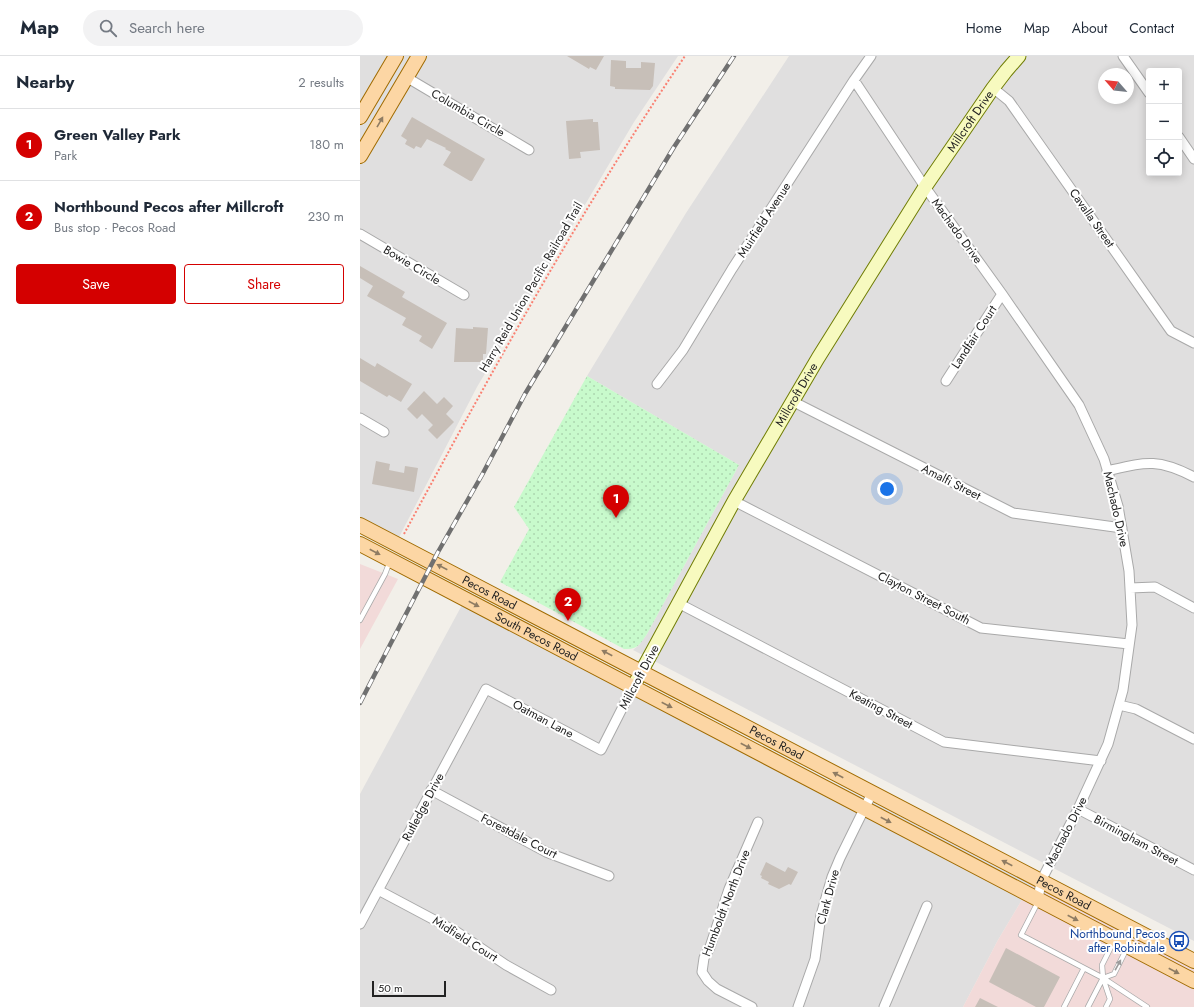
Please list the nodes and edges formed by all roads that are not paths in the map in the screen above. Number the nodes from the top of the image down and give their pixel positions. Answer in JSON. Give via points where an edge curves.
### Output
{"nodes":[{"id":1,"x":396,"y":56,"type":"edge"},
{"id":2,"x":419,"y":56,"type":"edge"},
{"id":3,"x":871,"y":56,"type":"edge"},
{"id":4,"x":1019,"y":56,"type":"edge"},
{"id":5,"x":1123,"y":56,"type":"edge"},
{"id":6,"x":406,"y":77,"type":"junction"},
{"id":7,"x":854,"y":80,"type":"junction"},
{"id":8,"x":993,"y":88,"type":"junction"},
{"id":9,"x":1146,"y":90,"type":"edge"},
{"id":10,"x":360,"y":117,"type":"edge"},
{"id":11,"x":1181,"y":140,"type":"edge"},
{"id":12,"x":529,"y":150,"type":"dead end"},
{"id":13,"x":360,"y":156,"type":"edge"},
{"id":14,"x":1194,"y":159,"type":"edge"},
{"id":15,"x":925,"y":187,"type":"junction"},
{"id":16,"x":360,"y":234,"type":"edge"},
{"id":17,"x":1002,"y":294,"type":"junction"},
{"id":18,"x":464,"y":296,"type":"dead end"},
{"id":19,"x":1194,"y":344,"type":"edge"},
{"id":20,"x":946,"y":381,"type":"dead end"},
{"id":21,"x":657,"y":384,"type":"dead end"},
{"id":22,"x":792,"y":401,"type":"junction"},
{"id":23,"x":360,"y":418,"type":"edge"},
{"id":24,"x":384,"y":432,"type":"dead end"},
{"id":25,"x":1107,"y":471,"type":"junction"},
{"id":26,"x":1194,"y":477,"type":"edge"},
{"id":27,"x":734,"y":501,"type":"junction"},
{"id":28,"x":360,"y":525,"type":"edge"},
{"id":29,"x":1122,"y":528,"type":"junction"},
{"id":30,"x":360,"y":544,"type":"edge"},
{"id":31,"x":390,"y":560,"type":"junction"},
{"id":32,"x":1130,"y":588,"type":"junction"},
{"id":33,"x":678,"y":603,"type":"junction"},
{"id":34,"x":1194,"y":608,"type":"edge"},
{"id":35,"x":360,"y":620,"type":"edge"},
{"id":36,"x":1129,"y":644,"type":"junction"},
{"id":37,"x":641,"y":672,"type":"junction"},
{"id":38,"x":633,"y":687,"type":"junction"},
{"id":39,"x":486,"y":689,"type":"joint"},
{"id":40,"x":1119,"y":705,"type":"junction"},
{"id":41,"x":712,"y":728,"type":"joint"},
{"id":42,"x":1194,"y":739,"type":"edge"},
{"id":43,"x":601,"y":750,"type":"joint"},
{"id":44,"x":1100,"y":761,"type":"junction"},
{"id":45,"x":431,"y":790,"type":"junction"},
{"id":46,"x":872,"y":793,"type":"junction"},
{"id":47,"x":864,"y":808,"type":"junction"},
{"id":48,"x":1078,"y":809,"type":"junction"},
{"id":49,"x":758,"y":822,"type":"dead end"},
{"id":50,"x":1194,"y":870,"type":"edge"},
{"id":51,"x":609,"y":876,"type":"dead end"},
{"id":52,"x":1041,"y":881,"type":"junction"},
{"id":53,"x":378,"y":890,"type":"junction"},
{"id":54,"x":1038,"y":900,"type":"junction"},
{"id":55,"x":926,"y":906,"type":"dead end"},
{"id":56,"x":360,"y":924,"type":"edge"},
{"id":57,"x":1115,"y":940,"type":"junction"},
{"id":58,"x":1128,"y":946,"type":"junction"},
{"id":59,"x":1194,"y":961,"type":"edge"},
{"id":60,"x":1084,"y":968,"type":"junction"},
{"id":61,"x":1103,"y":978,"type":"junction"},
{"id":62,"x":1194,"y":982,"type":"edge"},
{"id":63,"x":551,"y":990,"type":"dead end"},
{"id":64,"x":752,"y":1007,"type":"edge"},
{"id":65,"x":798,"y":1007,"type":"edge"},
{"id":66,"x":884,"y":1007,"type":"edge"},
{"id":67,"x":1064,"y":1007,"type":"edge"},
{"id":68,"x":1088,"y":1007,"type":"edge"},
{"id":69,"x":1106,"y":1007,"type":"edge"},
{"id":70,"x":1147,"y":1007,"type":"edge"}],
"edges":[{"from":1,"to":10,"type":"main road"},
{"from":2,"to":6,"type":"main road"},
{"from":3,"to":7,"type":"street","name":"Muirfield Avenue"},
{"from":4,"to":8,"type":"street","name":"Millcroft Drive"},
{"from":5,"to":9,"type":"street"},
{"from":6,"to":12,"type":"street","name":"Columbia Circle"},
{"from":13,"to":6,"type":"main road","one_way":true},
{"from":7,"to":15,"type":"street","name":"Machado Drive"},
{"from":7,"to":21,"type":"street","name":"Muirfield Avenue","via":[[732,268],[683,350]]},
{"from":8,"to":15,"type":"street","name":"Millcroft Drive"},
{"from":8,"to":19,"type":"street","name":"Cavalla Street","via":[[1009,101],[1171,331]]},
{"from":11,"to":14,"type":"street"},
{"from":15,"to":17,"type":"street","name":"Machado Drive"},
{"from":15,"to":22,"type":"street","name":"Millcroft Drive"},
{"from":16,"to":18,"type":"street","name":"Bowie Circle"},
{"from":17,"to":20,"type":"street","name":"Landfair Court"},
{"from":17,"to":25,"type":"street","name":"Machado Drive","via":[[1079,405]]},
{"from":22,"to":27,"type":"street","name":"Millcroft Drive"},
{"from":22,"to":29,"type":"street","name":"Amalfi Street","via":[[1013,514]]},
{"from":23,"to":24,"type":"street"},
{"from":25,"to":26,"type":"street","via":[[1143,463],[1162,464]]},
{"from":25,"to":29,"type":"street","name":"Machado Drive"},
{"from":27,"to":33,"type":"street","name":"Millcroft Drive"},
{"from":27,"to":36,"type":"street","name":"Clayton Street South","via":[[980,628]]},
{"from":37,"to":28,"type":"main road","name":"Pecos Road","one_way":true},
{"from":29,"to":32,"type":"street","name":"Machado Drive"},
{"from":30,"to":31,"type":"main road","name":"South Pecos Road","one_way":true},
{"from":31,"to":35,"type":"lane"},
{"from":31,"to":38,"type":"main road","name":"South Pecos Road","one_way":true},
{"from":32,"to":34,"type":"street","via":[[1155,587]]},
{"from":32,"to":36,"type":"street","name":"Machado Drive","via":[[1132,625]]},
{"from":33,"to":37,"type":"street","name":"Millcroft Drive"},
{"from":33,"to":44,"type":"street","name":"Keating Street","via":[[944,742]]},
{"from":36,"to":40,"type":"street","name":"Machado Drive"},
{"from":37,"to":38,"type":"street","name":"Millcroft Drive"},
{"from":46,"to":37,"type":"main road","name":"Pecos Road","one_way":true},
{"from":38,"to":41,"type":"main road","name":"South Pecos Road","one_way":true},
{"from":38,"to":43,"type":"street","name":"Millcroft Drive"},
{"from":39,"to":43,"type":"street","name":"Oatman Lane"},
{"from":39,"to":45,"type":"street","name":"Rutledge Drive"},
{"from":40,"to":42,"type":"street","via":[[1136,709]]},
{"from":40,"to":44,"type":"street","name":"Machado Drive","via":[[1108,744]]},
{"from":41,"to":47,"type":"main road","name":"Pecos Road","one_way":true},
{"from":44,"to":48,"type":"street","name":"Machado Drive"},
{"from":45,"to":51,"type":"street","name":"Forestdale Court","via":[[546,852]]},
{"from":45,"to":53,"type":"street","name":"Rutledge Drive"},
{"from":46,"to":47,"type":"street","name":"Clark Drive"},
{"from":52,"to":46,"type":"main road","name":"Pecos Road","one_way":true},
{"from":47,"to":54,"type":"main road","name":"Pecos Road","one_way":true},
{"from":47,"to":65,"type":"street","name":"Clark Drive","via":[[832,877],[821,915],[815,959]]},
{"from":48,"to":50,"type":"street","name":"Birmingham Street"},
{"from":48,"to":52,"type":"street","name":"Machado Drive"},
{"from":49,"to":64,"type":"street","name":"Humboldt North Drive","via":[[729,888],[704,958],[702,972],[717,989]]},
{"from":52,"to":54,"type":"street","name":"Machado Drive"},
{"from":52,"to":59,"type":"main road","name":"Pecos Road"},
{"from":53,"to":56,"type":"street","name":"Rutledge Drive"},
{"from":53,"to":63,"type":"street","name":"Midfield Court","via":[[457,932],[506,965]]},
{"from":54,"to":57,"type":"main road","name":"Pecos Road","one_way":true},
{"from":54,"to":60,"type":"lane","via":[[1021,935]]},
{"from":55,"to":66,"type":"street"},
{"from":57,"to":58,"type":"main road","name":"Pecos Road"},
{"from":57,"to":61,"type":"lane","via":[[1102,965]]},
{"from":61,"to":58,"type":"lane","one_way":true,"via":[[1114,974]]},
{"from":58,"to":62,"type":"main road","name":"Pecos Road","one_way":true},
{"from":60,"to":61,"type":"lane"},
{"from":60,"to":67,"type":"lane"},
{"from":61,"to":68,"type":"lane"},
{"from":61,"to":69,"type":"lane","via":[[1110,999]]},
{"from":61,"to":70,"type":"lane"}]}
